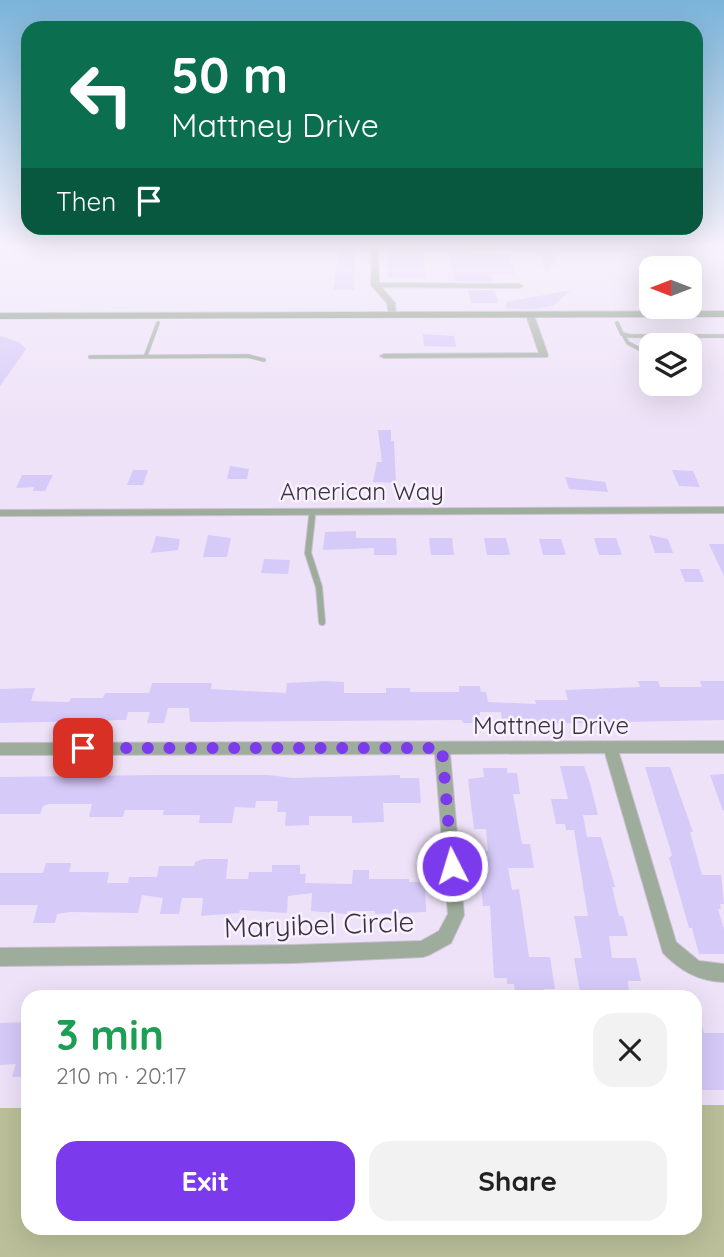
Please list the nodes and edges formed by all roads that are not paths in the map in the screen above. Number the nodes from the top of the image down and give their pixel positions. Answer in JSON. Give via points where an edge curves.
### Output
{"nodes":[{"id":1,"x":391,"y":307,"type":"edge"},
{"id":2,"x":724,"y":314,"type":"edge"},
{"id":3,"x":0,"y":316,"type":"edge"},
{"id":4,"x":160,"y":319,"type":"junction"},
{"id":5,"x":392,"y":319,"type":"junction"},
{"id":6,"x":531,"y":319,"type":"junction"},
{"id":7,"x":724,"y":323,"type":"edge"},
{"id":8,"x":0,"y":324,"type":"edge"},
{"id":9,"x":623,"y":324,"type":"junction"},
{"id":10,"x":668,"y":333,"type":"edge"},
{"id":11,"x":702,"y":336,"type":"edge"},
{"id":12,"x":724,"y":336,"type":"edge"},
{"id":13,"x":639,"y":349,"type":"edge"},
{"id":14,"x":146,"y":355,"type":"junction"},
{"id":15,"x":384,"y":356,"type":"dead end"},
{"id":16,"x":90,"y":357,"type":"dead end"},
{"id":17,"x":264,"y":360,"type":"dead end"},
{"id":18,"x":724,"y":510,"type":"edge"},
{"id":19,"x":312,"y":512,"type":"junction"},
{"id":20,"x":0,"y":513,"type":"edge"},
{"id":21,"x":322,"y":622,"type":"dead end"},
{"id":22,"x":610,"y":747,"type":"junction"},
{"id":23,"x":724,"y":747,"type":"edge"},
{"id":24,"x":442,"y":748,"type":"junction"},
{"id":25,"x":0,"y":749,"type":"edge"},
{"id":26,"x":0,"y":957,"type":"edge"},
{"id":27,"x":724,"y":973,"type":"edge"}],
"edges":[{"from":1,"to":5,"type":"street"},
{"from":2,"to":9,"type":"main road"},
{"from":3,"to":4,"type":"main road"},
{"from":4,"to":5,"type":"main road"},
{"from":4,"to":8,"type":"main road"},
{"from":4,"to":14,"type":"lane"},
{"from":5,"to":6,"type":"main road"},
{"from":6,"to":9,"type":"main road"},
{"from":6,"to":15,"type":"street","via":[[544,355]]},
{"from":7,"to":9,"type":"main road"},
{"from":9,"to":10,"type":"lane"},
{"from":9,"to":13,"type":"lane","via":[[628,343]]},
{"from":11,"to":12,"type":"lane"},
{"from":14,"to":16,"type":"lane"},
{"from":14,"to":17,"type":"lane"},
{"from":18,"to":19,"type":"street","name":"American Way"},
{"from":19,"to":20,"type":"street","name":"American Way"},
{"from":19,"to":21,"type":"lane","via":[[308,553],[319,587]]},
{"from":22,"to":23,"type":"street","name":"Mattney Drive"},
{"from":22,"to":24,"type":"street","name":"Mattney Drive"},
{"from":22,"to":27,"type":"street","via":[[669,947],[688,967]]},
{"from":24,"to":25,"type":"street","name":"Mattney Drive"},
{"from":24,"to":26,"type":"street","name":"Maryibel Circle","via":[[456,915],[444,937],[424,949]]}]}
